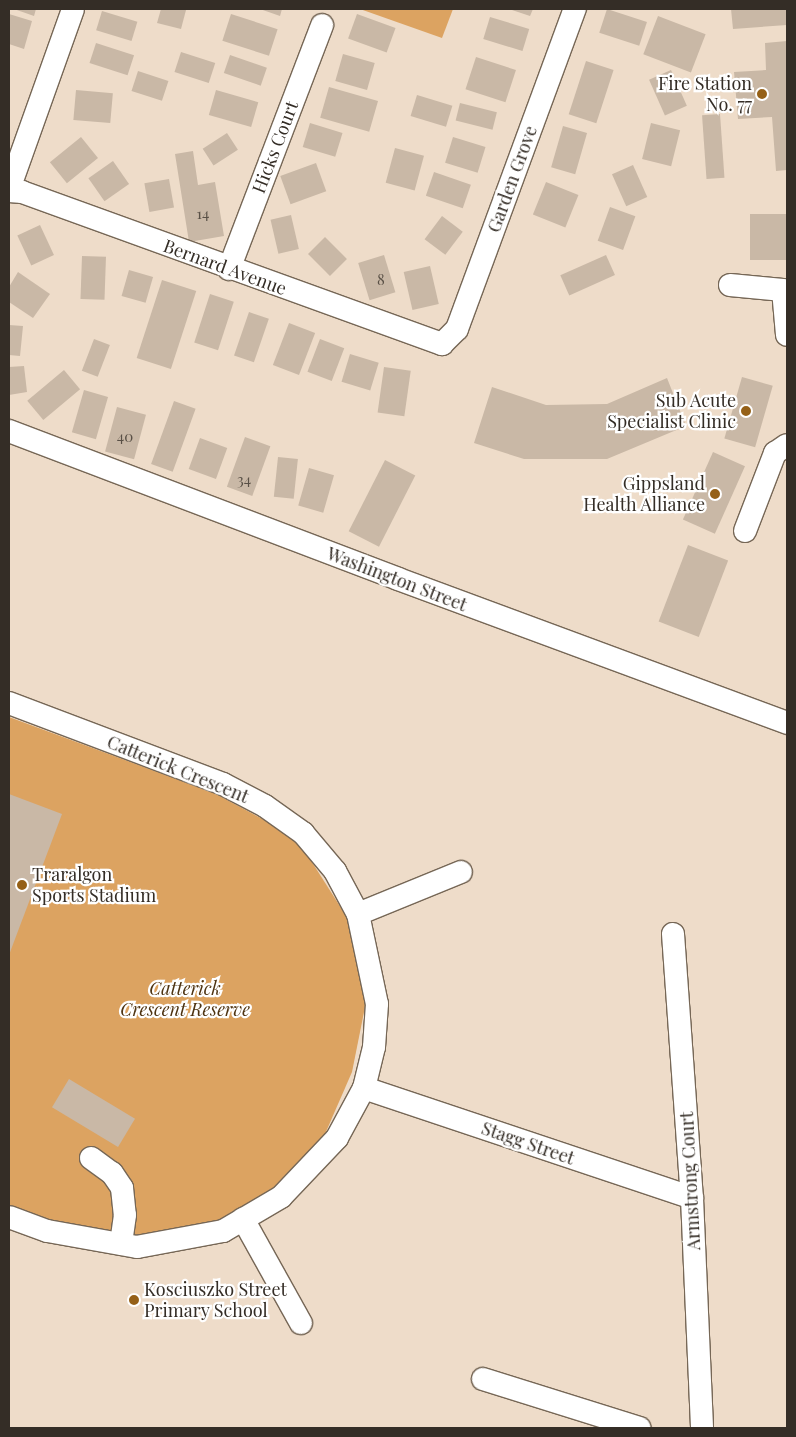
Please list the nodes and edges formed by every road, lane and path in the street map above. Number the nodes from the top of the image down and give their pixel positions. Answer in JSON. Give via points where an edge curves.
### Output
{"nodes":[{"id":1,"x":73,"y":9,"type":"edge"},
{"id":2,"x":575,"y":9,"type":"edge"},
{"id":3,"x":322,"y":25,"type":"dead end"},
{"id":4,"x":9,"y":190,"type":"edge"},
{"id":5,"x":229,"y":269,"type":"junction"},
{"id":6,"x":730,"y":284,"type":"dead end"},
{"id":7,"x":785,"y":289,"type":"edge"},
{"id":8,"x":787,"y":336,"type":"edge"},
{"id":9,"x":442,"y":344,"type":"joint"},
{"id":10,"x":9,"y":432,"type":"edge"},
{"id":11,"x":787,"y":445,"type":"edge"},
{"id":12,"x":745,"y":531,"type":"dead end"},
{"id":13,"x":9,"y":703,"type":"edge"},
{"id":14,"x":787,"y":722,"type":"edge"},
{"id":15,"x":461,"y":872,"type":"dead end"},
{"id":16,"x":358,"y":914,"type":"junction"},
{"id":17,"x":673,"y":934,"type":"dead end"},
{"id":18,"x":364,"y":1088,"type":"junction"},
{"id":19,"x":91,"y":1158,"type":"dead end"},
{"id":20,"x":692,"y":1198,"type":"junction"},
{"id":21,"x":9,"y":1217,"type":"edge"},
{"id":22,"x":243,"y":1219,"type":"junction"},
{"id":23,"x":121,"y":1244,"type":"junction"},
{"id":24,"x":301,"y":1323,"type":"dead end"},
{"id":25,"x":483,"y":1379,"type":"dead end"},
{"id":26,"x":639,"y":1428,"type":"edge"},
{"id":27,"x":702,"y":1428,"type":"edge"}],
"edges":[{"from":1,"to":4,"type":"street"},
{"from":2,"to":9,"type":"street","name":"Garden Grove","via":[[457,329]]},
{"from":3,"to":5,"type":"street","name":"Hicks Court"},
{"from":4,"to":5,"type":"street","name":"Bernard Avenue","via":[[22,192]]},
{"from":5,"to":9,"type":"street","name":"Bernard Avenue"},
{"from":6,"to":7,"type":"street"},
{"from":7,"to":8,"type":"street"},
{"from":10,"to":14,"type":"street","name":"Washington Street"},
{"from":11,"to":12,"type":"street","via":[[775,453]]},
{"from":13,"to":16,"type":"street","name":"Catterick Crescent","via":[[223,784],[266,806],[303,832],[335,871]]},
{"from":15,"to":16,"type":"street"},
{"from":16,"to":18,"type":"street","name":"Catterick Crescent","via":[[377,1004],[374,1047]]},
{"from":17,"to":20,"type":"street","name":"Armstrong Court"},
{"from":18,"to":20,"type":"street","name":"Stagg Street"},
{"from":18,"to":22,"type":"street","name":"Catterick Crescent","via":[[337,1138],[281,1197]]},
{"from":19,"to":23,"type":"street","via":[[112,1173],[122,1188],[125,1215]]},
{"from":20,"to":27,"type":"street","name":"Armstrong Court"},
{"from":21,"to":23,"type":"street","name":"Catterick Crescent","via":[[47,1232]]},
{"from":22,"to":23,"type":"street","name":"Catterick Crescent","via":[[223,1230],[138,1247]]},
{"from":22,"to":24,"type":"street"},
{"from":25,"to":26,"type":"street"}]}
